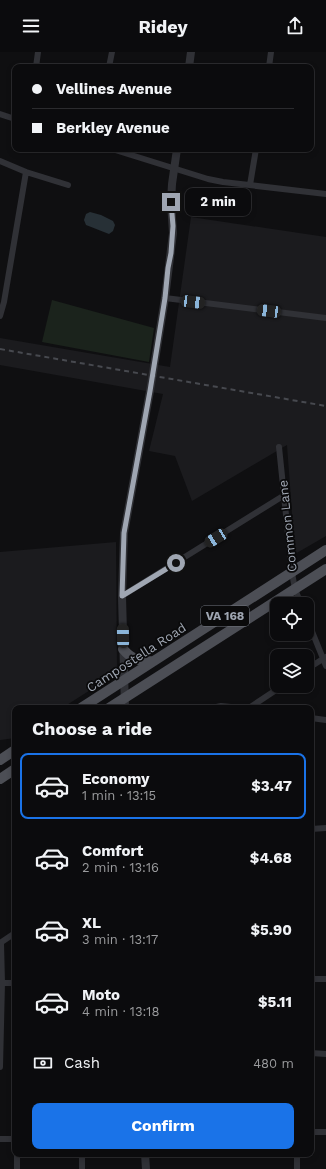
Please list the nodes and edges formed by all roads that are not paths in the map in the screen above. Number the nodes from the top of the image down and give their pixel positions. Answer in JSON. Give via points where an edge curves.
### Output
{"nodes":[{"id":1,"x":38,"y":52,"type":"edge"},
{"id":2,"x":112,"y":52,"type":"edge"},
{"id":3,"x":191,"y":52,"type":"edge"},
{"id":4,"x":271,"y":52,"type":"edge"},
{"id":5,"x":36,"y":64,"type":"edge"},
{"id":6,"x":110,"y":64,"type":"edge"},
{"id":7,"x":189,"y":64,"type":"edge"},
{"id":8,"x":269,"y":64,"type":"edge"},
{"id":9,"x":0,"y":114,"type":"edge"},
{"id":10,"x":12,"y":118,"type":"edge"},
{"id":11,"x":122,"y":152,"type":"edge"},
{"id":12,"x":177,"y":152,"type":"edge"},
{"id":13,"x":256,"y":152,"type":"edge"},
{"id":14,"x":0,"y":161,"type":"edge"},
{"id":15,"x":174,"y":168,"type":"junction"},
{"id":16,"x":26,"y":172,"type":"junction"},
{"id":17,"x":68,"y":185,"type":"dead end"},
{"id":18,"x":250,"y":185,"type":"junction"},
{"id":19,"x":326,"y":194,"type":"edge"},
{"id":20,"x":165,"y":298,"type":"junction"},
{"id":21,"x":0,"y":316,"type":"edge"},
{"id":22,"x":326,"y":318,"type":"edge"},
{"id":23,"x":279,"y":447,"type":"dead end"},
{"id":24,"x":284,"y":496,"type":"junction"},
{"id":25,"x":326,"y":550,"type":"edge"},
{"id":26,"x":326,"y":569,"type":"edge"},
{"id":27,"x":292,"y":573,"type":"junction"},
{"id":28,"x":295,"y":589,"type":"junction"},
{"id":29,"x":122,"y":596,"type":"junction"},
{"id":30,"x":298,"y":597,"type":"edge"},
{"id":31,"x":314,"y":634,"type":"edge"},
{"id":32,"x":123,"y":649,"type":"junction"},
{"id":33,"x":325,"y":658,"type":"edge"},
{"id":34,"x":154,"y":661,"type":"junction"},
{"id":35,"x":314,"y":665,"type":"edge"},
{"id":36,"x":326,"y":666,"type":"edge"},
{"id":37,"x":124,"y":681,"type":"junction"},
{"id":38,"x":272,"y":693,"type":"edge"},
{"id":39,"x":124,"y":703,"type":"edge"},
{"id":40,"x":86,"y":705,"type":"edge"},
{"id":41,"x":254,"y":705,"type":"edge"},
{"id":42,"x":314,"y":718,"type":"edge"},
{"id":43,"x":326,"y":720,"type":"edge"},
{"id":44,"x":12,"y":752,"type":"edge"},
{"id":45,"x":0,"y":760,"type":"edge"},
{"id":46,"x":12,"y":771,"type":"edge"},
{"id":47,"x":0,"y":779,"type":"edge"},
{"id":48,"x":326,"y":828,"type":"edge"},
{"id":49,"x":314,"y":829,"type":"edge"},
{"id":50,"x":12,"y":935,"type":"edge"},
{"id":51,"x":0,"y":943,"type":"edge"},
{"id":52,"x":314,"y":979,"type":"edge"},
{"id":53,"x":326,"y":979,"type":"edge"},
{"id":54,"x":2,"y":983,"type":"junction"},
{"id":55,"x":12,"y":983,"type":"edge"},
{"id":56,"x":0,"y":1049,"type":"edge"},
{"id":57,"x":314,"y":1053,"type":"edge"},
{"id":58,"x":326,"y":1054,"type":"edge"},
{"id":59,"x":0,"y":1067,"type":"edge"},
{"id":60,"x":314,"y":1132,"type":"edge"},
{"id":61,"x":326,"y":1132,"type":"edge"},
{"id":62,"x":0,"y":1139,"type":"edge"},
{"id":63,"x":12,"y":1139,"type":"edge"},
{"id":64,"x":17,"y":1157,"type":"edge"},
{"id":65,"x":82,"y":1157,"type":"edge"},
{"id":66,"x":145,"y":1157,"type":"edge"},
{"id":67,"x":297,"y":1157,"type":"edge"},
{"id":68,"x":17,"y":1169,"type":"edge"},
{"id":69,"x":82,"y":1169,"type":"edge"},
{"id":70,"x":146,"y":1169,"type":"edge"},
{"id":71,"x":297,"y":1169,"type":"edge"}],
"edges":[{"from":1,"to":5,"type":"street"},
{"from":2,"to":6,"type":"street"},
{"from":3,"to":7,"type":"street"},
{"from":4,"to":8,"type":"street"},
{"from":9,"to":10,"type":"street"},
{"from":11,"to":15,"type":"street"},
{"from":12,"to":15,"type":"street"},
{"from":13,"to":18,"type":"street"},
{"from":14,"to":16,"type":"street"},
{"from":15,"to":18,"type":"street","via":[[208,179]]},
{"from":15,"to":20,"type":"street","via":[[171,202],[173,233]]},
{"from":16,"to":17,"type":"street"},
{"from":16,"to":21,"type":"street"},
{"from":18,"to":19,"type":"street"},
{"from":20,"to":22,"type":"street"},
{"from":20,"to":29,"type":"street","via":[[124,533]]},
{"from":23,"to":24,"type":"street","name":"Common Lane"},
{"from":24,"to":27,"type":"street","name":"Common Lane"},
{"from":24,"to":29,"type":"street"},
{"from":25,"to":27,"type":"main road","name":"Campostella Road","number":"VA 168"},
{"from":26,"to":28,"type":"main road","number":"VA 168"},
{"from":27,"to":28,"type":"street","name":"Common Lane"},
{"from":27,"to":34,"type":"main road","name":"Campostella Road","number":"VA 168"},
{"from":28,"to":30,"type":"street","name":"Common Lane"},
{"from":28,"to":39,"type":"main road","number":"VA 168"},
{"from":29,"to":32,"type":"street"},
{"from":31,"to":33,"type":"street"},
{"from":32,"to":34,"type":"main road","via":[[135,660]]},
{"from":32,"to":37,"type":"street"},
{"from":33,"to":35,"type":"street"},
{"from":33,"to":36,"type":"street"},
{"from":34,"to":37,"type":"main road","name":"Campostella Road","number":"VA 168"},
{"from":37,"to":39,"type":"street"},
{"from":37,"to":40,"type":"main road","name":"Campostella Road","number":"VA 168"},
{"from":38,"to":41,"type":"street"},
{"from":42,"to":43,"type":"street"},
{"from":44,"to":45,"type":"main road"},
{"from":46,"to":47,"type":"main road"},
{"from":48,"to":49,"type":"street"},
{"from":50,"to":51,"type":"street"},
{"from":51,"to":54,"type":"street"},
{"from":52,"to":53,"type":"street"},
{"from":54,"to":55,"type":"street"},
{"from":54,"to":56,"type":"street"},
{"from":56,"to":59,"type":"street"},
{"from":57,"to":58,"type":"street"},
{"from":60,"to":61,"type":"street"},
{"from":62,"to":63,"type":"street"},
{"from":64,"to":68,"type":"street"},
{"from":65,"to":69,"type":"street"},
{"from":66,"to":70,"type":"street"},
{"from":67,"to":71,"type":"street"}]}
